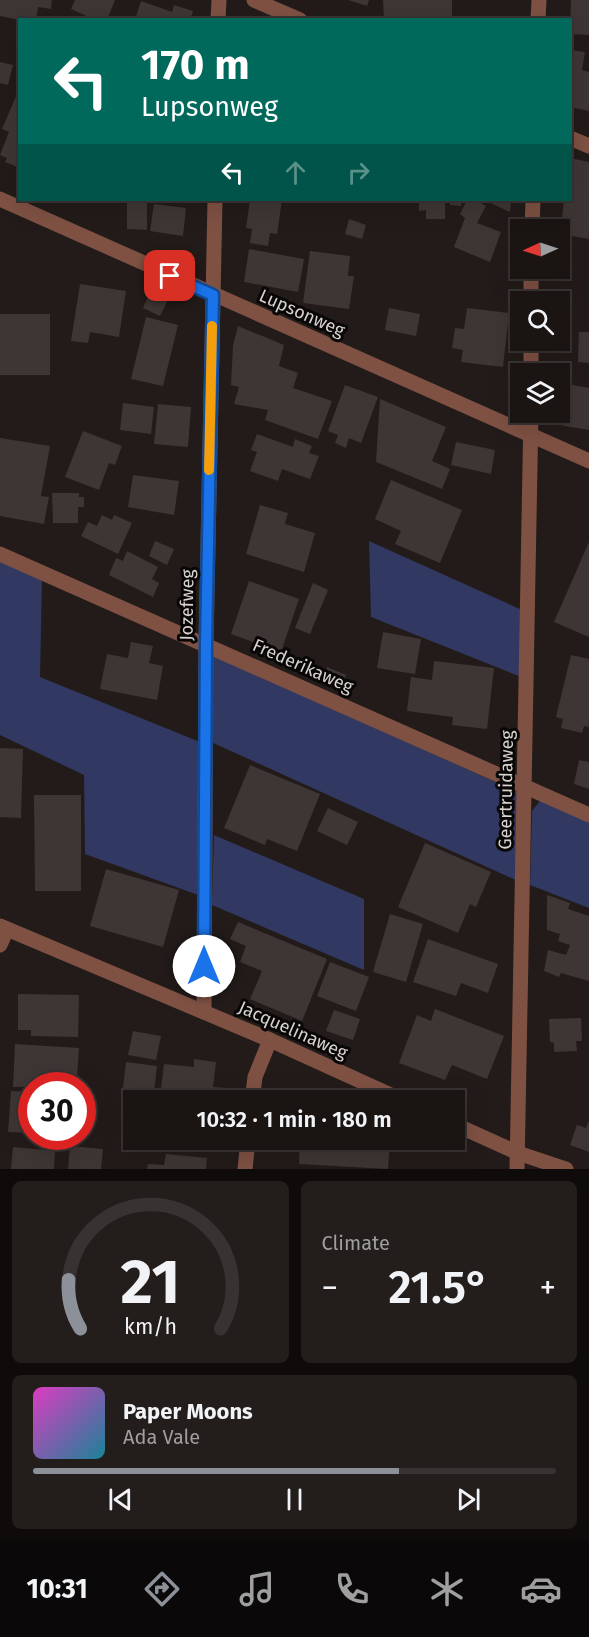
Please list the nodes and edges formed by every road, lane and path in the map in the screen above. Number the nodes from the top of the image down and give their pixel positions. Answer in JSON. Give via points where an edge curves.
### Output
{"nodes":[{"id":1,"x":219,"y":0,"type":"edge"},
{"id":2,"x":254,"y":0,"type":"edge"},
{"id":3,"x":539,"y":0,"type":"edge"},
{"id":4,"x":218,"y":18,"type":"edge"},
{"id":5,"x":295,"y":18,"type":"edge"},
{"id":6,"x":538,"y":18,"type":"edge"},
{"id":7,"x":572,"y":139,"type":"edge"},
{"id":8,"x":589,"y":147,"type":"edge"},
{"id":9,"x":0,"y":199,"type":"edge"},
{"id":10,"x":215,"y":201,"type":"edge"},
{"id":11,"x":533,"y":201,"type":"edge"},
{"id":12,"x":532,"y":219,"type":"edge"},
{"id":13,"x":213,"y":295,"type":"junction"},
{"id":14,"x":531,"y":423,"type":"edge"},
{"id":15,"x":532,"y":435,"type":"junction"},
{"id":16,"x":589,"y":461,"type":"edge"},
{"id":17,"x":0,"y":554,"type":"edge"},
{"id":18,"x":206,"y":644,"type":"junction"},
{"id":19,"x":526,"y":787,"type":"junction"},
{"id":20,"x":589,"y":814,"type":"edge"},
{"id":21,"x":4,"y":927,"type":"edge"},
{"id":22,"x":0,"y":945,"type":"edge"},
{"id":23,"x":204,"y":1012,"type":"junction"},
{"id":24,"x":270,"y":1040,"type":"junction"},
{"id":25,"x":253,"y":1090,"type":"edge"},
{"id":26,"x":380,"y":1090,"type":"edge"},
{"id":27,"x":465,"y":1129,"type":"edge"},
{"id":28,"x":247,"y":1150,"type":"edge"},
{"id":29,"x":518,"y":1153,"type":"junction"},
{"id":30,"x":245,"y":1169,"type":"edge"},
{"id":31,"x":517,"y":1169,"type":"edge"},
{"id":32,"x":566,"y":1169,"type":"edge"}],
"edges":[{"from":1,"to":4,"type":"street"},
{"from":2,"to":5,"type":"street"},
{"from":3,"to":6,"type":"street"},
{"from":7,"to":8,"type":"street"},
{"from":9,"to":13,"type":"street","name":"Lupsonweg"},
{"from":10,"to":13,"type":"street","name":"Jozefweg"},
{"from":11,"to":12,"type":"street"},
{"from":13,"to":15,"type":"street","name":"Lupsonweg"},
{"from":13,"to":18,"type":"street","name":"Jozefweg"},
{"from":14,"to":15,"type":"street","name":"Geertruidaweg"},
{"from":15,"to":16,"type":"street","name":"Lupsonweg"},
{"from":15,"to":19,"type":"street","name":"Geertruidaweg"},
{"from":17,"to":18,"type":"street","name":"Frederikaweg"},
{"from":18,"to":19,"type":"street","name":"Frederikaweg"},
{"from":18,"to":23,"type":"street","name":"Jozefweg"},
{"from":19,"to":20,"type":"street","name":"Frederikaweg"},
{"from":19,"to":29,"type":"street","name":"Geertruidaweg"},
{"from":21,"to":22,"type":"street"},
{"from":21,"to":23,"type":"street","name":"Jacquelinaweg"},
{"from":23,"to":24,"type":"street","name":"Jacquelinaweg"},
{"from":24,"to":25,"type":"street"},
{"from":24,"to":26,"type":"street","name":"Jacquelinaweg"},
{"from":27,"to":29,"type":"street"},
{"from":28,"to":30,"type":"street"},
{"from":29,"to":31,"type":"street","name":"Geertruidaweg"},
{"from":29,"to":32,"type":"street"}]}
